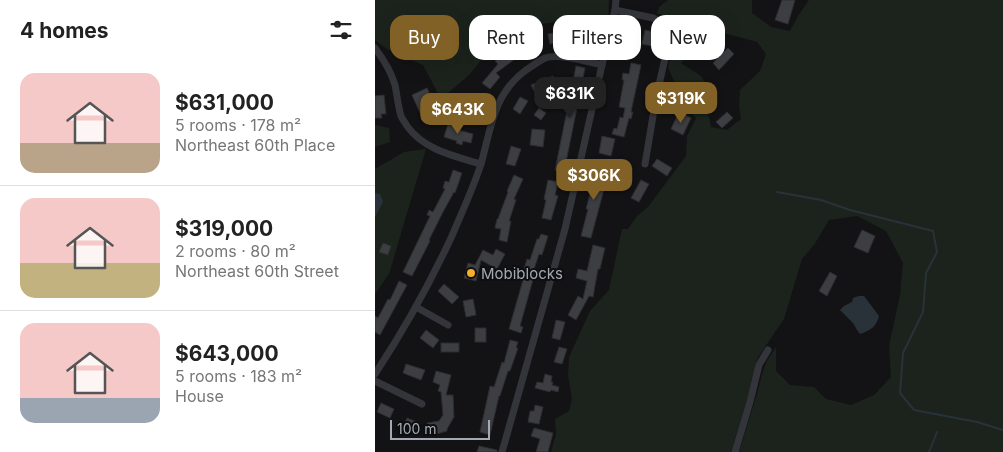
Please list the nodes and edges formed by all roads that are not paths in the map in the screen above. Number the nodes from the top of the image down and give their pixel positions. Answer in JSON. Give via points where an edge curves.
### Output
{"nodes":[{"id":1,"x":616,"y":0,"type":"edge"},
{"id":2,"x":615,"y":10,"type":"junction"},
{"id":3,"x":375,"y":48,"type":"edge"},
{"id":4,"x":601,"y":64,"type":"junction"},
{"id":5,"x":481,"y":164,"type":"junction"},
{"id":6,"x":645,"y":164,"type":"dead end"},
{"id":7,"x":416,"y":307,"type":"junction"},
{"id":8,"x":448,"y":325,"type":"dead end"},
{"id":9,"x":767,"y":350,"type":"dead end"},
{"id":10,"x":375,"y":374,"type":"edge"},
{"id":11,"x":375,"y":381,"type":"edge"},
{"id":12,"x":422,"y":404,"type":"dead end"},
{"id":13,"x":502,"y":452,"type":"edge"},
{"id":14,"x":735,"y":452,"type":"edge"}],
"edges":[{"from":1,"to":2,"type":"street"},
{"from":2,"to":4,"type":"street"},
{"from":2,"to":6,"type":"street","via":[[653,18],[667,28],[669,35]]},
{"from":3,"to":5,"type":"street","via":[[386,62],[402,117],[411,131],[434,149]]},
{"from":4,"to":5,"type":"street","via":[[559,56],[544,58],[525,70],[505,92],[492,119]]},
{"from":4,"to":13,"type":"street","via":[[565,228]]},
{"from":5,"to":7,"type":"street","via":[[450,239]]},
{"from":7,"to":8,"type":"street"},
{"from":7,"to":10,"type":"street"},
{"from":9,"to":14,"type":"street","via":[[759,365]]},
{"from":11,"to":12,"type":"street"}]}
